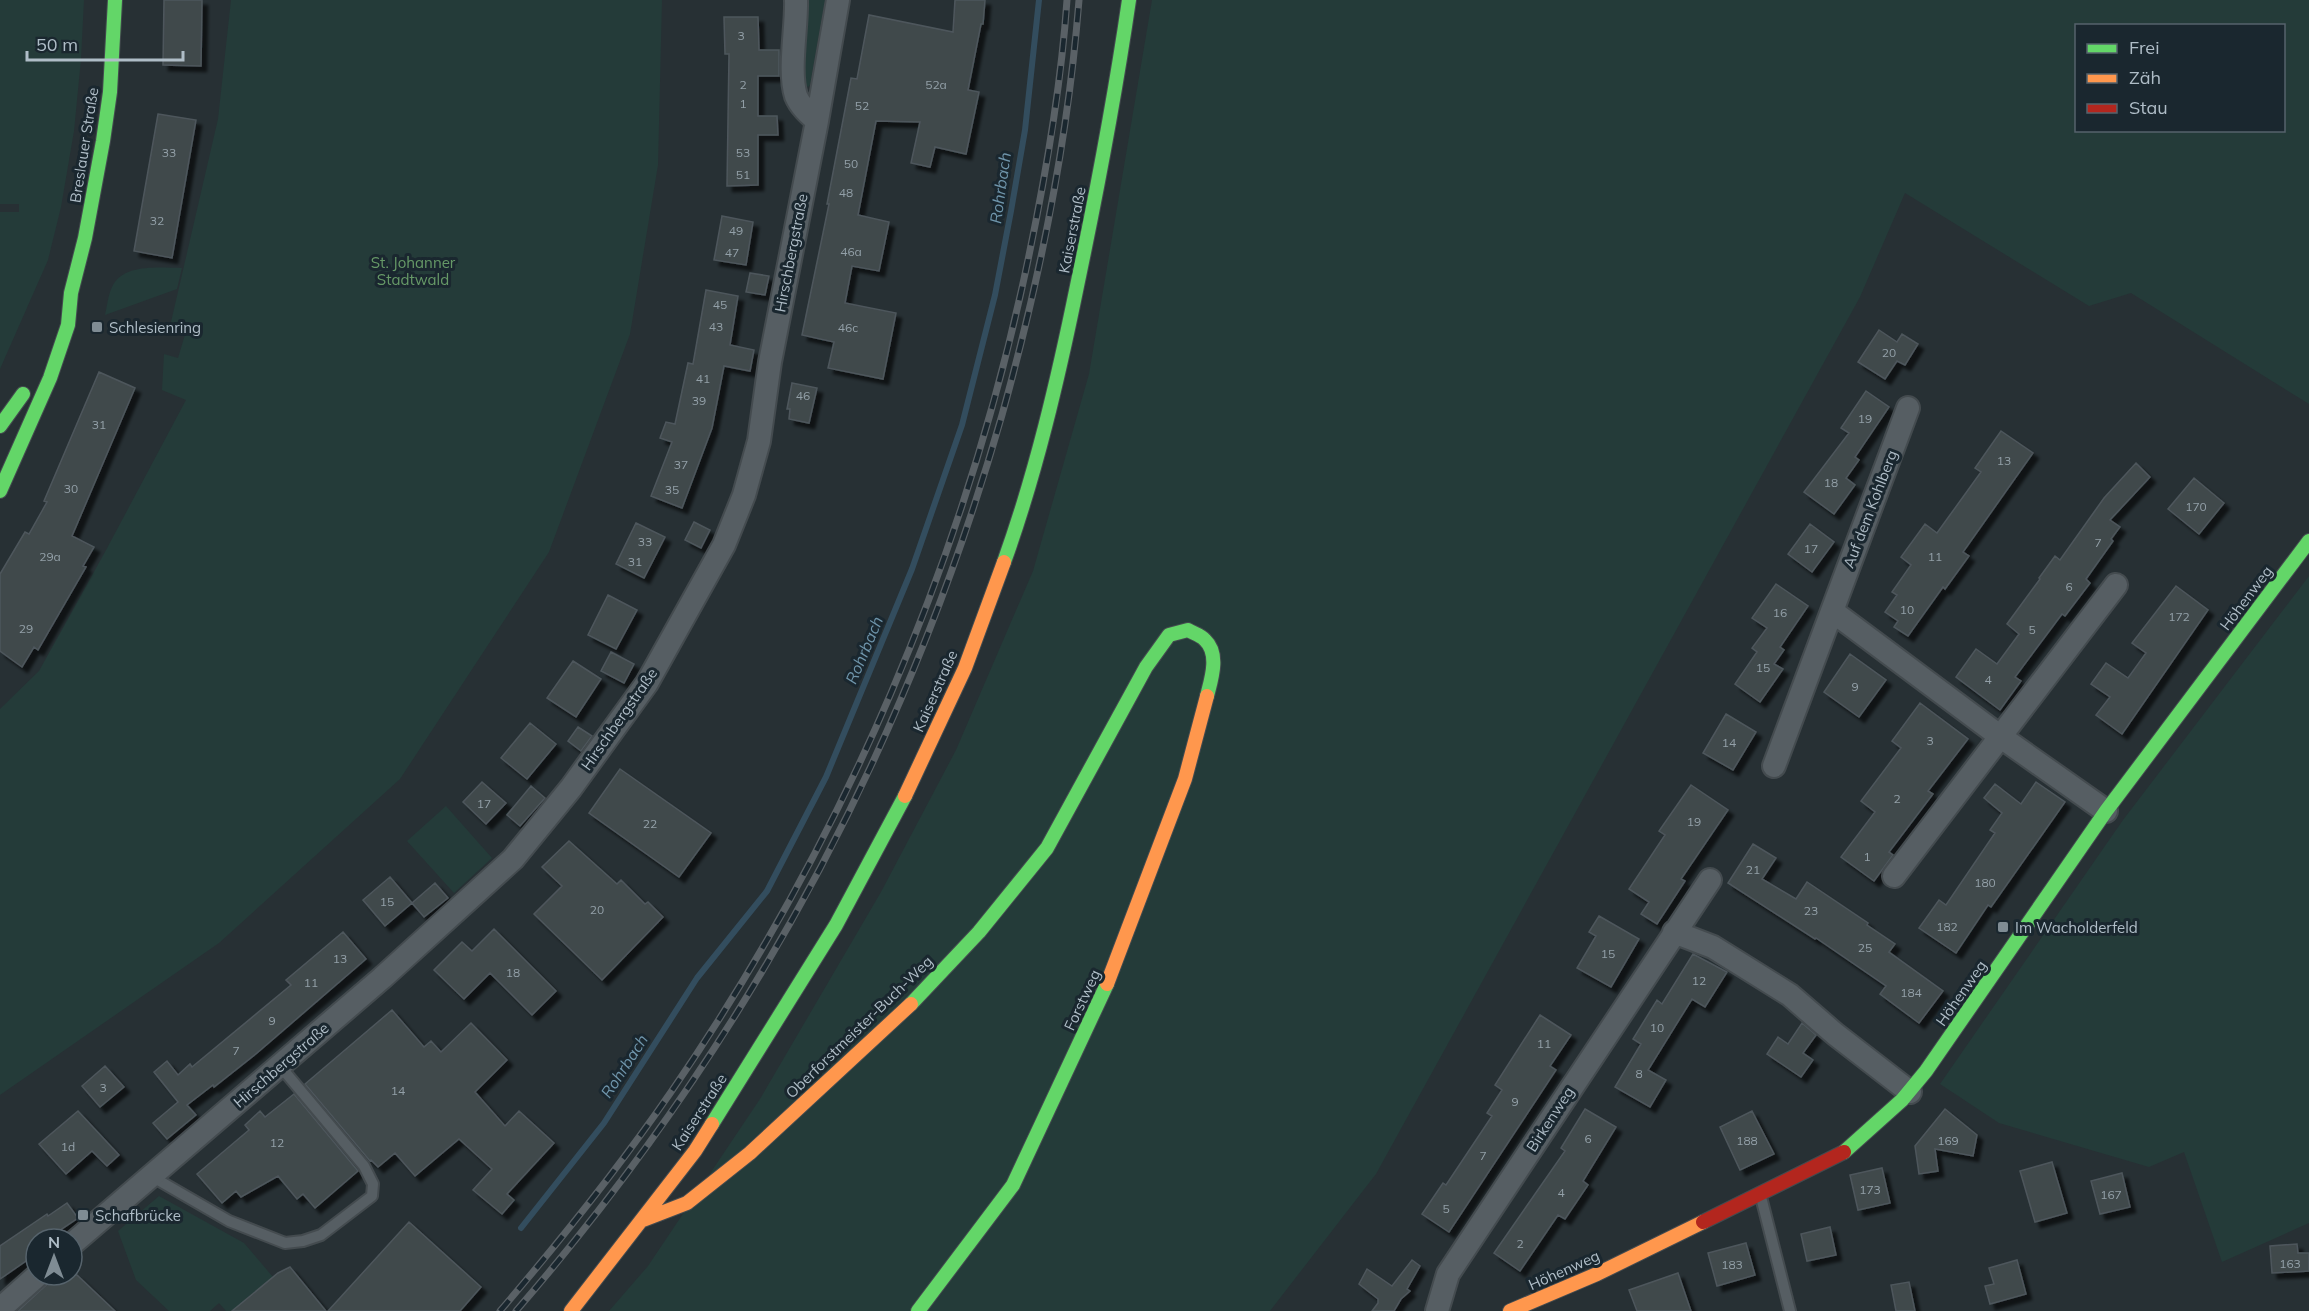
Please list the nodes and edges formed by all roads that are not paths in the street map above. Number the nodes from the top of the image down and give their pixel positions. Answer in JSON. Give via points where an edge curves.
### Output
{"nodes":[{"id":1,"x":115,"y":0,"type":"edge"},
{"id":2,"x":796,"y":0,"type":"edge"},
{"id":3,"x":838,"y":0,"type":"edge"},
{"id":4,"x":1129,"y":0,"type":"edge"},
{"id":5,"x":817,"y":121,"type":"junction"},
{"id":6,"x":71,"y":293,"type":"junction"},
{"id":7,"x":51,"y":331,"type":"dead end"},
{"id":8,"x":1908,"y":408,"type":"dead end"},
{"id":9,"x":0,"y":426,"type":"edge"},
{"id":10,"x":0,"y":442,"type":"edge"},
{"id":11,"x":0,"y":491,"type":"edge"},
{"id":12,"x":2309,"y":541,"type":"edge"},
{"id":13,"x":2116,"y":585,"type":"dead end"},
{"id":14,"x":1832,"y":611,"type":"junction"},
{"id":15,"x":1213,"y":673,"type":"joint"},
{"id":16,"x":2001,"y":737,"type":"junction"},
{"id":17,"x":1774,"y":766,"type":"dead end"},
{"id":18,"x":2106,"y":811,"type":"junction"},
{"id":19,"x":1894,"y":876,"type":"dead end"},
{"id":20,"x":1710,"y":880,"type":"dead end"},
{"id":21,"x":1674,"y":932,"type":"junction"},
{"id":22,"x":280,"y":1066,"type":"junction"},
{"id":23,"x":1910,"y":1092,"type":"junction"},
{"id":24,"x":150,"y":1176,"type":"junction"},
{"id":25,"x":1760,"y":1194,"type":"junction"},
{"id":26,"x":643,"y":1220,"type":"junction"},
{"id":27,"x":84,"y":1234,"type":"edge"},
{"id":28,"x":25,"y":1287,"type":"edge"},
{"id":29,"x":0,"y":1309,"type":"edge"},
{"id":30,"x":571,"y":1311,"type":"edge"},
{"id":31,"x":918,"y":1311,"type":"edge"},
{"id":32,"x":1437,"y":1311,"type":"edge"},
{"id":33,"x":1510,"y":1311,"type":"edge"},
{"id":34,"x":1790,"y":1311,"type":"edge"}],
"edges":[{"from":1,"to":6,"type":"street","name":"Breslauer Straße","via":[[103,141]]},
{"from":2,"to":5,"type":"street","via":[[796,96]]},
{"from":3,"to":5,"type":"street","name":"Hirschbergstraße"},
{"from":4,"to":26,"type":"street","name":"Kaiserstraße","via":[[1059,372],[1018,523],[965,668],[897,812],[836,925],[695,1150]]},
{"from":5,"to":22,"type":"street","name":"Hirschbergstraße","via":[[770,362],[759,441],[744,495],[724,545],[647,683],[571,788],[513,859]]},
{"from":6,"to":7,"type":"street","name":"Breslauer Straße"},
{"from":6,"to":11,"type":"street","name":"Breslauer Straße","via":[[68,325],[50,378]]},
{"from":8,"to":14,"type":"street","name":"Auf dem Kohlberg"},
{"from":9,"to":10,"type":"street","via":[[26,388]]},
{"from":12,"to":18,"type":"street","name":"Höhenweg"},
{"from":13,"to":16,"type":"street"},
{"from":14,"to":16,"type":"street"},
{"from":14,"to":17,"type":"street","name":"Auf dem Kohlberg"},
{"from":15,"to":26,"type":"street","name":"Oberforstmeister-Buch-Weg","via":[[1212,651],[1205,639],[1188,630],[1169,634],[1146,667],[1047,848],[979,932],[904,1011],[750,1153],[687,1203]]},
{"from":15,"to":31,"type":"street","name":"Forstweg","via":[[1185,779],[1114,969],[1013,1185]]},
{"from":16,"to":18,"type":"street"},
{"from":16,"to":19,"type":"street"},
{"from":18,"to":23,"type":"street","name":"Höhenweg"},
{"from":20,"to":21,"type":"street","name":"Birkenweg"},
{"from":21,"to":23,"type":"street","via":[[1713,947],[1790,995]]},
{"from":21,"to":32,"type":"street","name":"Birkenweg","via":[[1448,1274]]},
{"from":22,"to":24,"type":"street","name":"Hirschbergstraße"},
{"from":22,"to":24,"type":"lane","via":[[364,1166],[373,1184],[372,1196],[321,1235],[285,1243],[229,1221]]},
{"from":23,"to":25,"type":"street","name":"Höhenweg","via":[[1843,1153]]},
{"from":24,"to":27,"type":"street","name":"Hirschbergstraße"},
{"from":25,"to":33,"type":"street","name":"Höhenweg","via":[[1597,1274]]},
{"from":25,"to":34,"type":"lane"},
{"from":26,"to":30,"type":"street","name":"Kaiserstraße"},
{"from":28,"to":29,"type":"street"}]}
